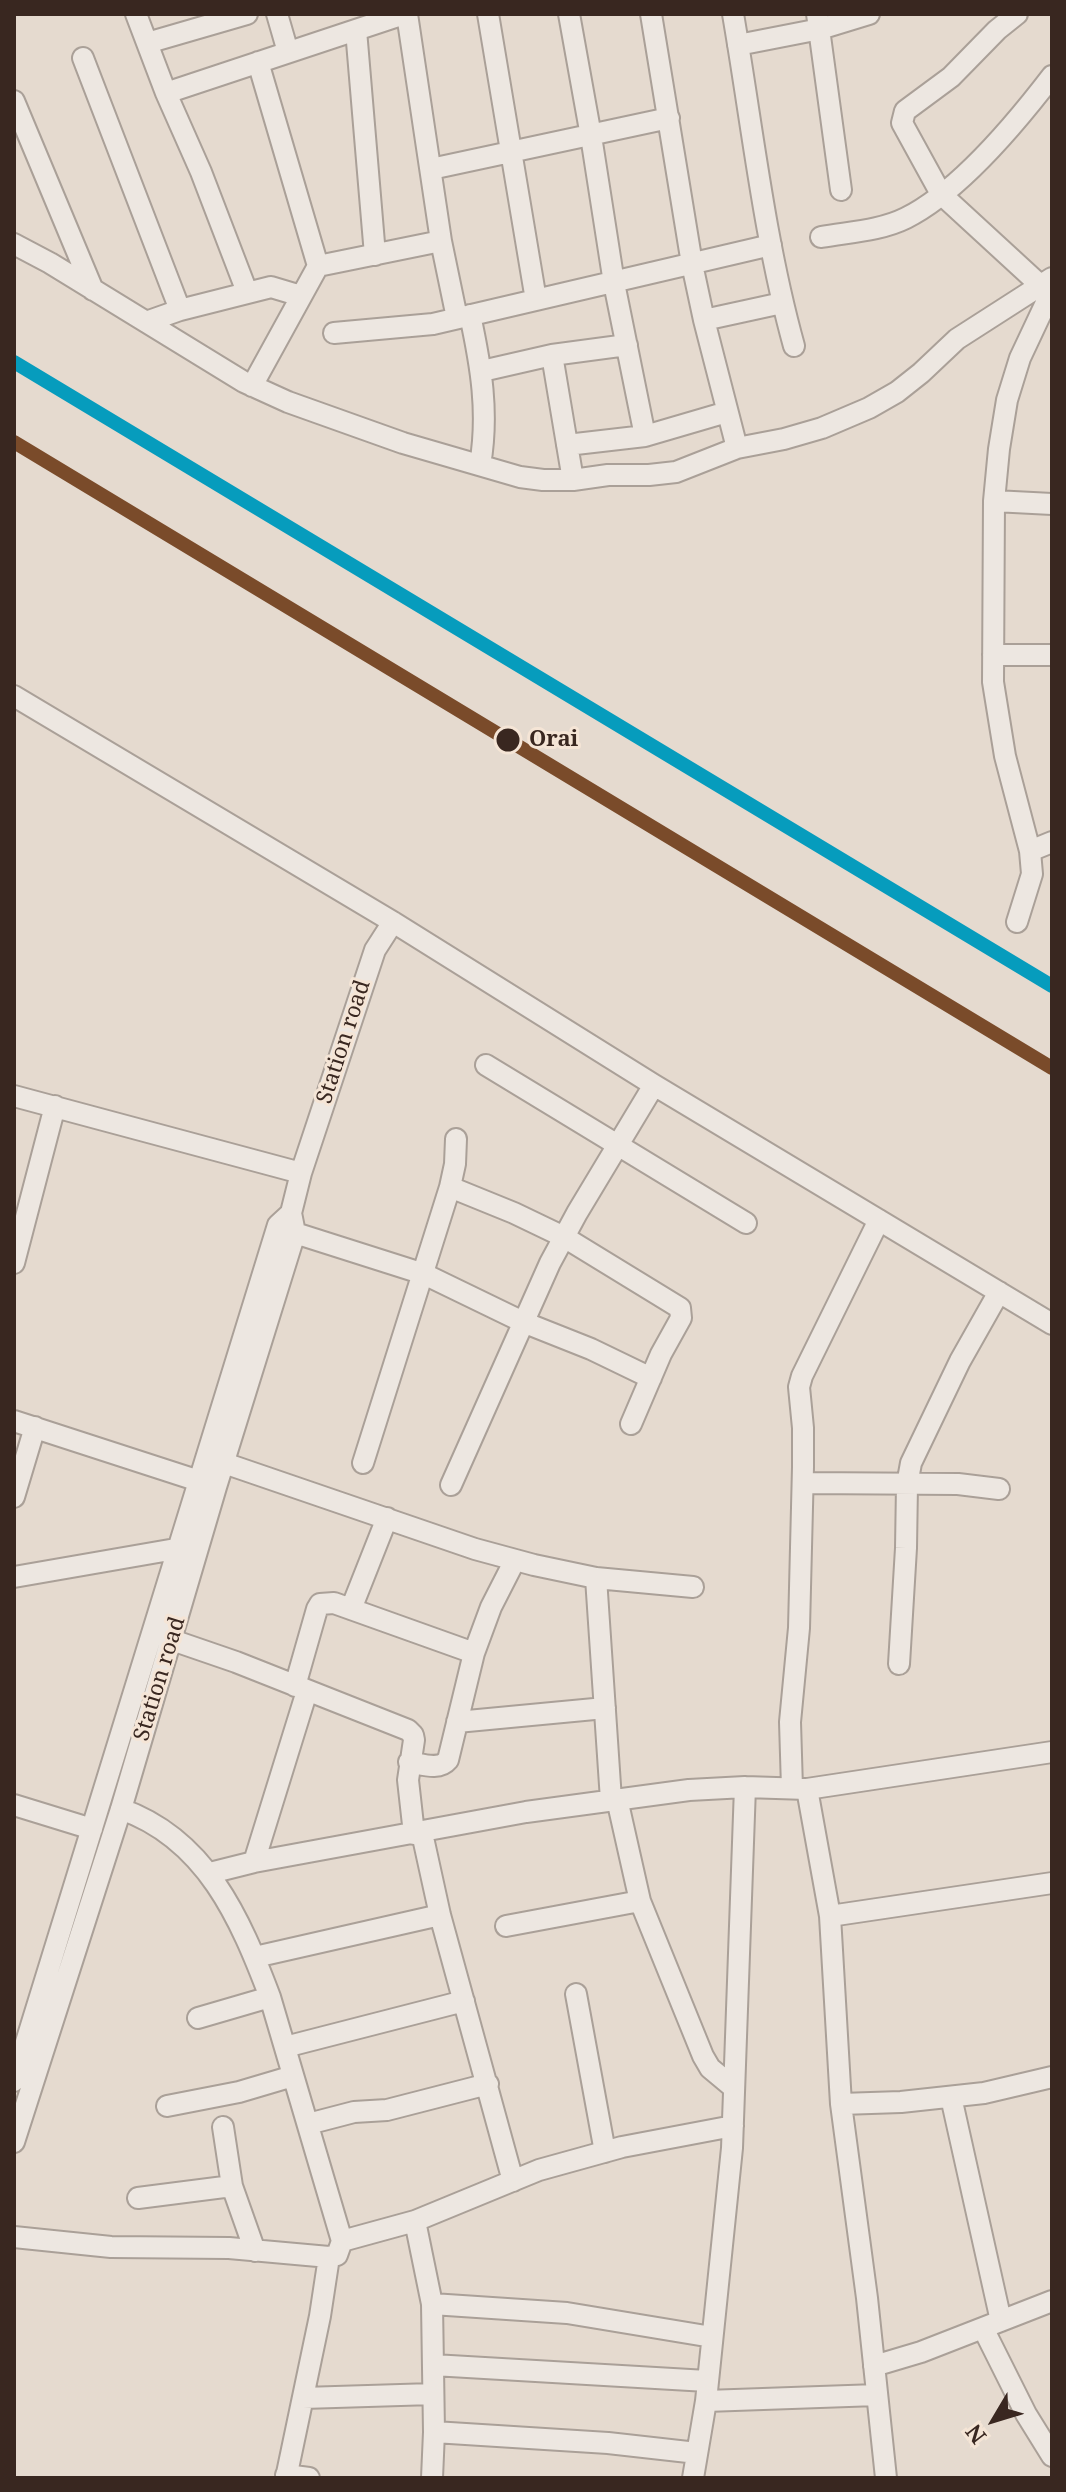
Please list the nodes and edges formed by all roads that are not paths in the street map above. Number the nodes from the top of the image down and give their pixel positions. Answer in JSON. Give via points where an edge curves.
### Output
{"nodes":[{"id":1,"x":136,"y":14,"type":"edge"},
{"id":2,"x":247,"y":14,"type":"edge"},
{"id":3,"x":277,"y":14,"type":"edge"},
{"id":4,"x":406,"y":14,"type":"edge"},
{"id":5,"x":488,"y":14,"type":"edge"},
{"id":6,"x":569,"y":14,"type":"edge"},
{"id":7,"x":651,"y":14,"type":"edge"},
{"id":8,"x":733,"y":14,"type":"edge"},
{"id":9,"x":869,"y":14,"type":"edge"},
{"id":10,"x":1017,"y":14,"type":"edge"},
{"id":11,"x":818,"y":22,"type":"edge"},
{"id":12,"x":356,"y":30,"type":"junction"},
{"id":13,"x":147,"y":43,"type":"junction"},
{"id":14,"x":738,"y":45,"type":"junction"},
{"id":15,"x":288,"y":52,"type":"junction"},
{"id":16,"x":83,"y":58,"type":"dead end"},
{"id":17,"x":258,"y":62,"type":"junction"},
{"id":18,"x":1052,"y":76,"type":"edge"},
{"id":19,"x":166,"y":93,"type":"junction"},
{"id":20,"x":14,"y":101,"type":"edge"},
{"id":21,"x":669,"y":118,"type":"junction"},
{"id":22,"x":591,"y":136,"type":"junction"},
{"id":23,"x":511,"y":152,"type":"junction"},
{"id":24,"x":431,"y":169,"type":"junction"},
{"id":25,"x":841,"y":190,"type":"dead end"},
{"id":26,"x":941,"y":194,"type":"junction"},
{"id":27,"x":821,"y":237,"type":"dead end"},
{"id":28,"x":441,"y":241,"type":"junction"},
{"id":29,"x":14,"y":244,"type":"edge"},
{"id":30,"x":771,"y":245,"type":"junction"},
{"id":31,"x":375,"y":255,"type":"junction"},
{"id":32,"x":692,"y":264,"type":"junction"},
{"id":33,"x":318,"y":266,"type":"junction"},
{"id":34,"x":614,"y":283,"type":"junction"},
{"id":35,"x":1048,"y":284,"type":"edge"},
{"id":36,"x":93,"y":290,"type":"junction"},
{"id":37,"x":247,"y":292,"type":"junction"},
{"id":38,"x":301,"y":296,"type":"junction"},
{"id":39,"x":536,"y":300,"type":"junction"},
{"id":40,"x":782,"y":303,"type":"junction"},
{"id":41,"x":180,"y":310,"type":"junction"},
{"id":42,"x":464,"y":317,"type":"junction"},
{"id":43,"x":704,"y":320,"type":"junction"},
{"id":44,"x":146,"y":322,"type":"junction"},
{"id":45,"x":334,"y":333,"type":"dead end"},
{"id":46,"x":627,"y":345,"type":"junction"},
{"id":47,"x":794,"y":346,"type":"dead end"},
{"id":48,"x":552,"y":355,"type":"junction"},
{"id":49,"x":482,"y":371,"type":"junction"},
{"id":50,"x":252,"y":386,"type":"junction"},
{"id":51,"x":727,"y":412,"type":"junction"},
{"id":52,"x":645,"y":436,"type":"junction"},
{"id":53,"x":567,"y":445,"type":"junction"},
{"id":54,"x":737,"y":448,"type":"junction"},
{"id":55,"x":480,"y":465,"type":"junction"},
{"id":56,"x":573,"y":480,"type":"junction"},
{"id":57,"x":994,"y":501,"type":"junction"},
{"id":58,"x":1052,"y":504,"type":"edge"},
{"id":59,"x":993,"y":655,"type":"junction"},
{"id":60,"x":1052,"y":655,"type":"edge"},
{"id":61,"x":14,"y":696,"type":"edge"},
{"id":62,"x":1052,"y":842,"type":"edge"},
{"id":63,"x":1030,"y":851,"type":"junction"},
{"id":64,"x":393,"y":922,"type":"junction"},
{"id":65,"x":1017,"y":922,"type":"dead end"},
{"id":66,"x":486,"y":1065,"type":"dead end"},
{"id":67,"x":654,"y":1085,"type":"junction"},
{"id":68,"x":14,"y":1096,"type":"edge"},
{"id":69,"x":55,"y":1106,"type":"junction"},
{"id":70,"x":456,"y":1139,"type":"dead end"},
{"id":71,"x":618,"y":1147,"type":"junction"},
{"id":72,"x":301,"y":1173,"type":"junction"},
{"id":73,"x":450,"y":1187,"type":"junction"},
{"id":74,"x":879,"y":1220,"type":"junction"},
{"id":75,"x":293,"y":1223,"type":"junction"},
{"id":76,"x":746,"y":1223,"type":"dead end"},
{"id":77,"x":564,"y":1237,"type":"junction"},
{"id":78,"x":14,"y":1263,"type":"edge"},
{"id":79,"x":424,"y":1274,"type":"junction"},
{"id":80,"x":999,"y":1292,"type":"junction"},
{"id":81,"x":523,"y":1322,"type":"junction"},
{"id":82,"x":1052,"y":1324,"type":"edge"},
{"id":83,"x":651,"y":1378,"type":"junction"},
{"id":84,"x":14,"y":1421,"type":"edge"},
{"id":85,"x":631,"y":1424,"type":"dead end"},
{"id":86,"x":35,"y":1427,"type":"junction"},
{"id":87,"x":224,"y":1463,"type":"junction"},
{"id":88,"x":363,"y":1463,"type":"dead end"},
{"id":89,"x":199,"y":1481,"type":"junction"},
{"id":90,"x":803,"y":1483,"type":"junction"},
{"id":91,"x":451,"y":1485,"type":"dead end"},
{"id":92,"x":907,"y":1485,"type":"junction"},
{"id":93,"x":999,"y":1489,"type":"dead end"},
{"id":94,"x":14,"y":1497,"type":"edge"},
{"id":95,"x":387,"y":1518,"type":"junction"},
{"id":96,"x":199,"y":1545,"type":"junction"},
{"id":97,"x":177,"y":1549,"type":"junction"},
{"id":98,"x":515,"y":1560,"type":"junction"},
{"id":99,"x":14,"y":1577,"type":"edge"},
{"id":100,"x":596,"y":1578,"type":"junction"},
{"id":101,"x":693,"y":1587,"type":"dead end"},
{"id":102,"x":351,"y":1609,"type":"junction"},
{"id":103,"x":172,"y":1640,"type":"junction"},
{"id":104,"x":474,"y":1653,"type":"junction"},
{"id":105,"x":899,"y":1664,"type":"dead end"},
{"id":106,"x":301,"y":1689,"type":"junction"},
{"id":107,"x":605,"y":1708,"type":"junction"},
{"id":108,"x":457,"y":1722,"type":"junction"},
{"id":109,"x":1052,"y":1752,"type":"edge"},
{"id":110,"x":409,"y":1762,"type":"junction"},
{"id":111,"x":745,"y":1787,"type":"junction"},
{"id":112,"x":799,"y":1788,"type":"junction"},
{"id":113,"x":614,"y":1800,"type":"junction"},
{"id":114,"x":14,"y":1805,"type":"edge"},
{"id":115,"x":121,"y":1809,"type":"junction"},
{"id":116,"x":92,"y":1829,"type":"junction"},
{"id":117,"x":418,"y":1833,"type":"junction"},
{"id":118,"x":254,"y":1862,"type":"junction"},
{"id":119,"x":210,"y":1873,"type":"junction"},
{"id":120,"x":1052,"y":1883,"type":"edge"},
{"id":121,"x":640,"y":1901,"type":"junction"},
{"id":122,"x":440,"y":1915,"type":"junction"},
{"id":123,"x":830,"y":1916,"type":"junction"},
{"id":124,"x":506,"y":1926,"type":"dead end"},
{"id":125,"x":255,"y":1957,"type":"junction"},
{"id":126,"x":576,"y":1994,"type":"dead end"},
{"id":127,"x":270,"y":1997,"type":"junction"},
{"id":128,"x":464,"y":2001,"type":"junction"},
{"id":129,"x":198,"y":2018,"type":"dead end"},
{"id":130,"x":22,"y":2023,"type":"edge"},
{"id":131,"x":285,"y":2047,"type":"junction"},
{"id":132,"x":293,"y":2076,"type":"junction"},
{"id":133,"x":1052,"y":2077,"type":"edge"},
{"id":134,"x":14,"y":2081,"type":"edge"},
{"id":135,"x":488,"y":2084,"type":"junction"},
{"id":136,"x":734,"y":2088,"type":"junction"},
{"id":137,"x":951,"y":2097,"type":"junction"},
{"id":138,"x":841,"y":2104,"type":"junction"},
{"id":139,"x":167,"y":2106,"type":"dead end"},
{"id":140,"x":308,"y":2124,"type":"junction"},
{"id":141,"x":733,"y":2126,"type":"junction"},
{"id":142,"x":223,"y":2127,"type":"dead end"},
{"id":143,"x":14,"y":2142,"type":"edge"},
{"id":144,"x":605,"y":2152,"type":"junction"},
{"id":145,"x":513,"y":2181,"type":"junction"},
{"id":146,"x":232,"y":2186,"type":"junction"},
{"id":147,"x":138,"y":2198,"type":"dead end"},
{"id":148,"x":415,"y":2221,"type":"junction"},
{"id":149,"x":14,"y":2237,"type":"edge"},
{"id":150,"x":335,"y":2249,"type":"junction"},
{"id":151,"x":255,"y":2251,"type":"junction"},
{"id":152,"x":1052,"y":2301,"type":"edge"},
{"id":153,"x":432,"y":2304,"type":"junction"},
{"id":154,"x":992,"y":2325,"type":"junction"},
{"id":155,"x":712,"y":2337,"type":"junction"},
{"id":156,"x":433,"y":2365,"type":"junction"},
{"id":157,"x":874,"y":2366,"type":"junction"},
{"id":158,"x":707,"y":2391,"type":"junction"},
{"id":159,"x":433,"y":2394,"type":"junction"},
{"id":160,"x":877,"y":2395,"type":"junction"},
{"id":161,"x":303,"y":2398,"type":"junction"},
{"id":162,"x":434,"y":2432,"type":"junction"},
{"id":163,"x":697,"y":2453,"type":"junction"},
{"id":164,"x":1052,"y":2456,"type":"edge"},
{"id":165,"x":286,"y":2477,"type":"edge"},
{"id":166,"x":309,"y":2478,"type":"edge"},
{"id":167,"x":432,"y":2478,"type":"edge"},
{"id":168,"x":693,"y":2478,"type":"edge"},
{"id":169,"x":886,"y":2478,"type":"edge"}],
"edges":[{"from":1,"to":13,"type":"street"},
{"from":2,"to":13,"type":"street"},
{"from":3,"to":15,"type":"street"},
{"from":4,"to":12,"type":"street"},
{"from":4,"to":24,"type":"street"},
{"from":5,"to":23,"type":"street"},
{"from":6,"to":22,"type":"street"},
{"from":7,"to":21,"type":"street"},
{"from":8,"to":14,"type":"street"},
{"from":9,"to":11,"type":"street"},
{"from":10,"to":26,"type":"street","via":[[902,116]]},
{"from":11,"to":14,"type":"street"},
{"from":11,"to":25,"type":"street"},
{"from":12,"to":15,"type":"street"},
{"from":12,"to":31,"type":"street"},
{"from":13,"to":19,"type":"street"},
{"from":14,"to":30,"type":"street"},
{"from":15,"to":17,"type":"street"},
{"from":16,"to":41,"type":"street"},
{"from":17,"to":19,"type":"street"},
{"from":17,"to":33,"type":"street"},
{"from":18,"to":26,"type":"street","via":[[965,175]]},
{"from":19,"to":37,"type":"street"},
{"from":20,"to":36,"type":"street"},
{"from":21,"to":22,"type":"street"},
{"from":21,"to":32,"type":"street"},
{"from":22,"to":23,"type":"street"},
{"from":22,"to":34,"type":"street"},
{"from":23,"to":24,"type":"street"},
{"from":23,"to":39,"type":"street"},
{"from":24,"to":28,"type":"street"},
{"from":26,"to":27,"type":"street","via":[[907,218]]},
{"from":26,"to":35,"type":"street"},
{"from":28,"to":31,"type":"street"},
{"from":28,"to":42,"type":"street"},
{"from":29,"to":36,"type":"street"},
{"from":30,"to":32,"type":"street"},
{"from":30,"to":40,"type":"street"},
{"from":31,"to":33,"type":"street"},
{"from":32,"to":34,"type":"street"},
{"from":32,"to":43,"type":"street"},
{"from":33,"to":38,"type":"street"},
{"from":34,"to":39,"type":"street"},
{"from":34,"to":46,"type":"street"},
{"from":35,"to":54,"type":"street","via":[[957,339],[897,392],[869,408],[822,428]]},
{"from":35,"to":57,"type":"street","via":[[1007,400]]},
{"from":36,"to":44,"type":"street"},
{"from":37,"to":38,"type":"street","via":[[271,287]]},
{"from":37,"to":41,"type":"street"},
{"from":38,"to":50,"type":"street"},
{"from":39,"to":42,"type":"street"},
{"from":40,"to":43,"type":"street"},
{"from":40,"to":47,"type":"street"},
{"from":41,"to":44,"type":"street"},
{"from":42,"to":45,"type":"street"},
{"from":42,"to":49,"type":"street"},
{"from":43,"to":51,"type":"street"},
{"from":44,"to":50,"type":"street"},
{"from":46,"to":48,"type":"street"},
{"from":46,"to":52,"type":"street"},
{"from":48,"to":49,"type":"street"},
{"from":48,"to":53,"type":"street"},
{"from":49,"to":55,"type":"street","via":[[486,424]]},
{"from":50,"to":55,"type":"street","via":[[335,421]]},
{"from":51,"to":52,"type":"street"},
{"from":51,"to":54,"type":"street"},
{"from":52,"to":53,"type":"street"},
{"from":53,"to":56,"type":"street"},
{"from":54,"to":56,"type":"street","via":[[676,472]]},
{"from":55,"to":56,"type":"street","via":[[520,477]]},
{"from":57,"to":58,"type":"street"},
{"from":57,"to":59,"type":"street"},
{"from":59,"to":60,"type":"street"},
{"from":59,"to":63,"type":"street","via":[[1000,729]]},
{"from":61,"to":64,"type":"street"},
{"from":62,"to":63,"type":"street"},
{"from":63,"to":65,"type":"street","via":[[1032,874]]},
{"from":64,"to":67,"type":"street"},
{"from":64,"to":72,"type":"street","name":"Station road","via":[[375,950]]},
{"from":66,"to":71,"type":"street"},
{"from":67,"to":71,"type":"street"},
{"from":67,"to":74,"type":"street"},
{"from":68,"to":69,"type":"street"},
{"from":69,"to":72,"type":"street"},
{"from":69,"to":78,"type":"street"},
{"from":70,"to":73,"type":"street"},
{"from":71,"to":76,"type":"street"},
{"from":71,"to":77,"type":"street"},
{"from":72,"to":75,"type":"street","name":"Station road"},
{"from":73,"to":77,"type":"street"},
{"from":73,"to":79,"type":"street"},
{"from":74,"to":80,"type":"street"},
{"from":74,"to":90,"type":"street","via":[[802,1376]]},
{"from":75,"to":79,"type":"street"},
{"from":75,"to":87,"type":"street","name":"Station road"},
{"from":75,"to":89,"type":"street","name":"Station road","via":[[278,1225]]},
{"from":77,"to":81,"type":"street"},
{"from":77,"to":83,"type":"street","via":[[680,1308],[681,1318]]},
{"from":79,"to":81,"type":"street"},
{"from":79,"to":88,"type":"street"},
{"from":80,"to":82,"type":"street"},
{"from":80,"to":92,"type":"street","via":[[919,1444]]},
{"from":81,"to":83,"type":"street"},
{"from":81,"to":91,"type":"street"},
{"from":83,"to":85,"type":"street"},
{"from":84,"to":86,"type":"street"},
{"from":86,"to":89,"type":"street"},
{"from":86,"to":94,"type":"street"},
{"from":87,"to":95,"type":"street"},
{"from":87,"to":96,"type":"street","name":"Station road"},
{"from":89,"to":97,"type":"street","name":"Station road"},
{"from":90,"to":92,"type":"street"},
{"from":90,"to":112,"type":"street","via":[[790,1722]]},
{"from":92,"to":93,"type":"street"},
{"from":92,"to":105,"type":"street"},
{"from":95,"to":98,"type":"street"},
{"from":95,"to":102,"type":"street"},
{"from":96,"to":97,"type":"street"},
{"from":96,"to":103,"type":"street","name":"Station road"},
{"from":97,"to":99,"type":"street"},
{"from":97,"to":116,"type":"street","name":"Station road"},
{"from":98,"to":100,"type":"street"},
{"from":98,"to":104,"type":"street"},
{"from":100,"to":101,"type":"street"},
{"from":100,"to":107,"type":"street"},
{"from":102,"to":104,"type":"street"},
{"from":102,"to":106,"type":"street","via":[[320,1604]]},
{"from":103,"to":106,"type":"street"},
{"from":103,"to":115,"type":"street","name":"Station road"},
{"from":104,"to":108,"type":"street"},
{"from":106,"to":110,"type":"street","via":[[408,1730],[414,1740]]},
{"from":106,"to":118,"type":"street"},
{"from":107,"to":108,"type":"street"},
{"from":107,"to":113,"type":"street"},
{"from":108,"to":110,"type":"street","via":[[444,1765]]},
{"from":109,"to":112,"type":"street"},
{"from":110,"to":117,"type":"street"},
{"from":111,"to":112,"type":"street"},
{"from":111,"to":113,"type":"street"},
{"from":111,"to":136,"type":"street"},
{"from":112,"to":123,"type":"street"},
{"from":113,"to":117,"type":"street"},
{"from":113,"to":121,"type":"street"},
{"from":114,"to":116,"type":"street"},
{"from":115,"to":119,"type":"street","via":[[175,1838]]},
{"from":115,"to":143,"type":"street","name":"Station road"},
{"from":116,"to":130,"type":"street","name":"Station road"},
{"from":117,"to":118,"type":"street"},
{"from":117,"to":122,"type":"street"},
{"from":118,"to":119,"type":"street"},
{"from":119,"to":125,"type":"street"},
{"from":120,"to":123,"type":"street"},
{"from":121,"to":124,"type":"street"},
{"from":121,"to":136,"type":"street","via":[[703,2056]]},
{"from":122,"to":125,"type":"street"},
{"from":122,"to":128,"type":"street"},
{"from":123,"to":138,"type":"street"},
{"from":125,"to":127,"type":"street"},
{"from":126,"to":144,"type":"street"},
{"from":127,"to":129,"type":"street"},
{"from":127,"to":131,"type":"street"},
{"from":128,"to":131,"type":"street"},
{"from":128,"to":135,"type":"street"},
{"from":130,"to":134,"type":"street","name":"Station road"},
{"from":131,"to":132,"type":"street"},
{"from":132,"to":139,"type":"street"},
{"from":132,"to":140,"type":"street"},
{"from":133,"to":137,"type":"street"},
{"from":135,"to":140,"type":"street"},
{"from":135,"to":145,"type":"street"},
{"from":136,"to":141,"type":"street"},
{"from":137,"to":138,"type":"street"},
{"from":137,"to":154,"type":"street"},
{"from":138,"to":157,"type":"street"},
{"from":140,"to":150,"type":"street"},
{"from":141,"to":144,"type":"street"},
{"from":141,"to":155,"type":"street"},
{"from":142,"to":146,"type":"street"},
{"from":144,"to":145,"type":"street"},
{"from":145,"to":148,"type":"street"},
{"from":146,"to":147,"type":"street"},
{"from":146,"to":151,"type":"street"},
{"from":148,"to":150,"type":"street"},
{"from":148,"to":153,"type":"street"},
{"from":149,"to":151,"type":"street","via":[[111,2247]]},
{"from":150,"to":151,"type":"street"},
{"from":150,"to":161,"type":"street"},
{"from":152,"to":154,"type":"street"},
{"from":153,"to":155,"type":"street","via":[[567,2313]]},
{"from":153,"to":156,"type":"street"},
{"from":154,"to":157,"type":"street"},
{"from":154,"to":164,"type":"street","via":[[1026,2414]]},
{"from":155,"to":158,"type":"street"},
{"from":156,"to":158,"type":"street"},
{"from":156,"to":159,"type":"street"},
{"from":157,"to":160,"type":"street"},
{"from":158,"to":160,"type":"street"},
{"from":158,"to":163,"type":"street"},
{"from":159,"to":161,"type":"street"},
{"from":159,"to":162,"type":"street"},
{"from":160,"to":169,"type":"street"},
{"from":161,"to":165,"type":"street"},
{"from":162,"to":163,"type":"street"},
{"from":162,"to":167,"type":"street"},
{"from":163,"to":168,"type":"street"},
{"from":165,"to":166,"type":"street"}]}
